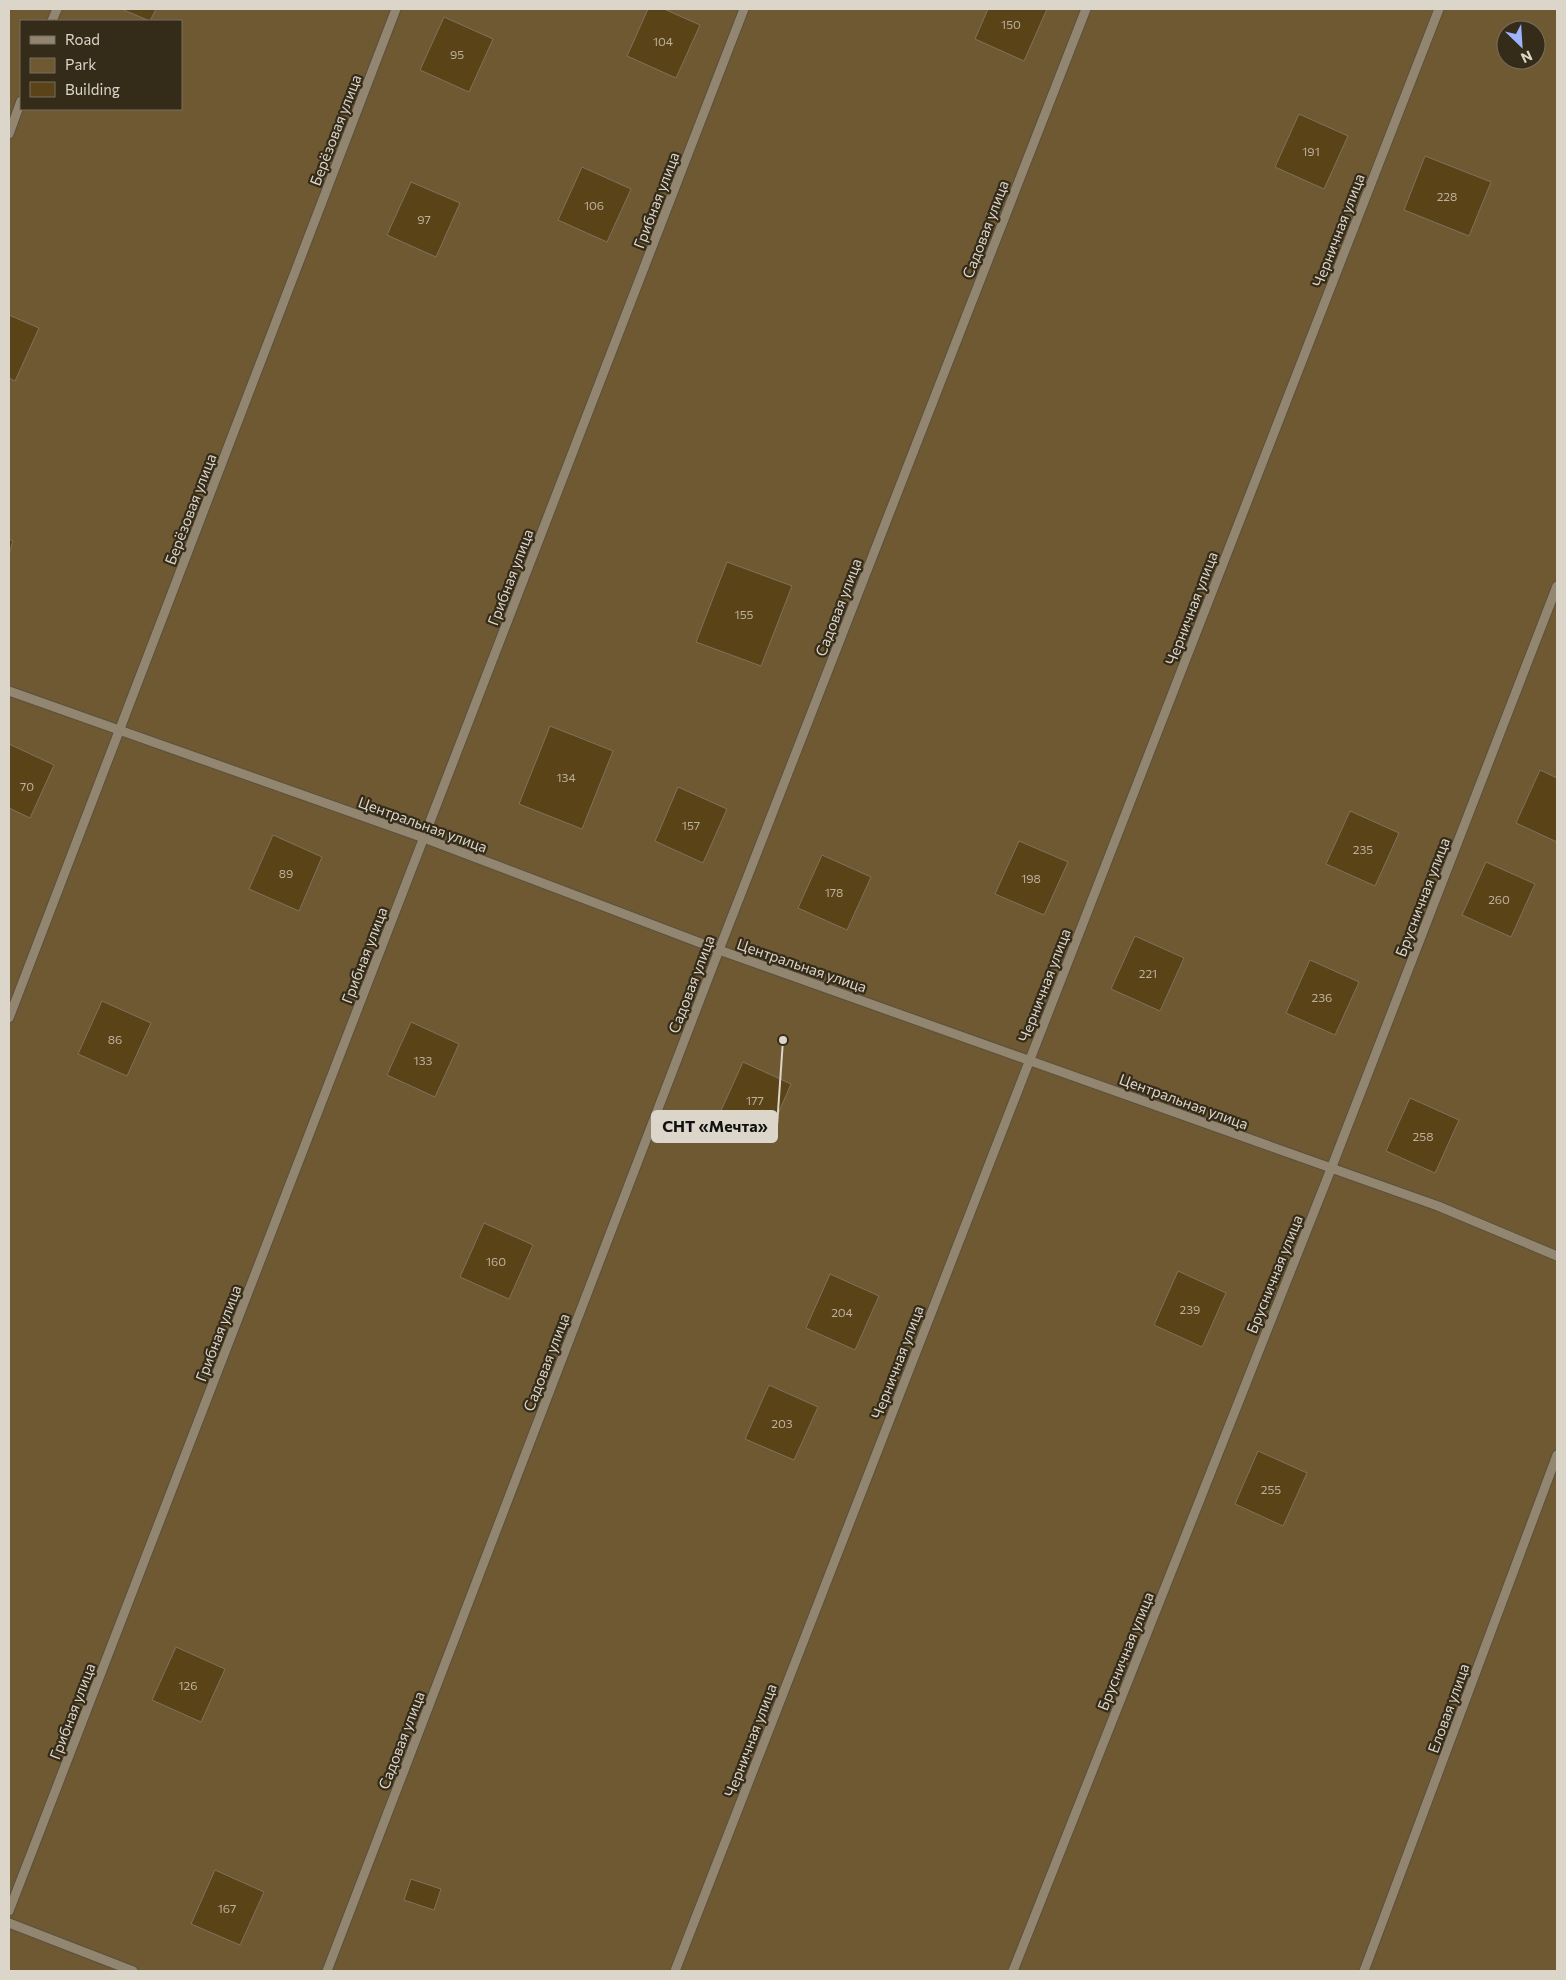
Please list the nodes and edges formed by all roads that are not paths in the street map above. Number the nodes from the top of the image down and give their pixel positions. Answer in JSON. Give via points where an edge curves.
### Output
{"nodes":[{"id":1,"x":396,"y":9,"type":"edge"},
{"id":2,"x":744,"y":9,"type":"edge"},
{"id":3,"x":1086,"y":9,"type":"edge"},
{"id":4,"x":1440,"y":9,"type":"edge"},
{"id":5,"x":20,"y":104,"type":"edge"},
{"id":6,"x":9,"y":134,"type":"edge"},
{"id":7,"x":1557,"y":586,"type":"edge"},
{"id":8,"x":9,"y":691,"type":"edge"},
{"id":9,"x":119,"y":731,"type":"junction"},
{"id":10,"x":424,"y":838,"type":"junction"},
{"id":11,"x":718,"y":950,"type":"junction"},
{"id":12,"x":9,"y":1018,"type":"edge"},
{"id":13,"x":1029,"y":1060,"type":"junction"},
{"id":14,"x":1331,"y":1169,"type":"junction"},
{"id":15,"x":1557,"y":1256,"type":"edge"},
{"id":16,"x":1557,"y":1455,"type":"edge"},
{"id":17,"x":9,"y":1911,"type":"edge"},
{"id":18,"x":9,"y":1923,"type":"edge"},
{"id":19,"x":134,"y":1971,"type":"edge"},
{"id":20,"x":327,"y":1971,"type":"edge"},
{"id":21,"x":675,"y":1971,"type":"edge"},
{"id":22,"x":1014,"y":1971,"type":"edge"},
{"id":23,"x":1364,"y":1971,"type":"edge"}],
"edges":[{"from":1,"to":9,"type":"street","name":"Берёзовая улица"},
{"from":2,"to":10,"type":"street","name":"Грибная улица"},
{"from":3,"to":11,"type":"street","name":"Садовая улица"},
{"from":4,"to":13,"type":"street","name":"Черничная улица"},
{"from":5,"to":6,"type":"street"},
{"from":7,"to":14,"type":"street","name":"Брусничная улица"},
{"from":8,"to":9,"type":"street","name":"Центральная улица"},
{"from":9,"to":10,"type":"street","name":"Центральная улица"},
{"from":9,"to":12,"type":"street","name":"Берёзовая улица"},
{"from":10,"to":11,"type":"street","name":"Центральная улица"},
{"from":10,"to":17,"type":"street","name":"Грибная улица"},
{"from":11,"to":13,"type":"street","name":"Центральная улица"},
{"from":11,"to":20,"type":"street","name":"Садовая улица"},
{"from":13,"to":14,"type":"street","name":"Центральная улица"},
{"from":13,"to":21,"type":"street","name":"Черничная улица"},
{"from":14,"to":15,"type":"street","name":"Центральная улица","via":[[1438,1206]]},
{"from":14,"to":22,"type":"street","name":"Брусничная улица"},
{"from":16,"to":23,"type":"street","name":"Еловая улица"},
{"from":18,"to":19,"type":"street"}]}
